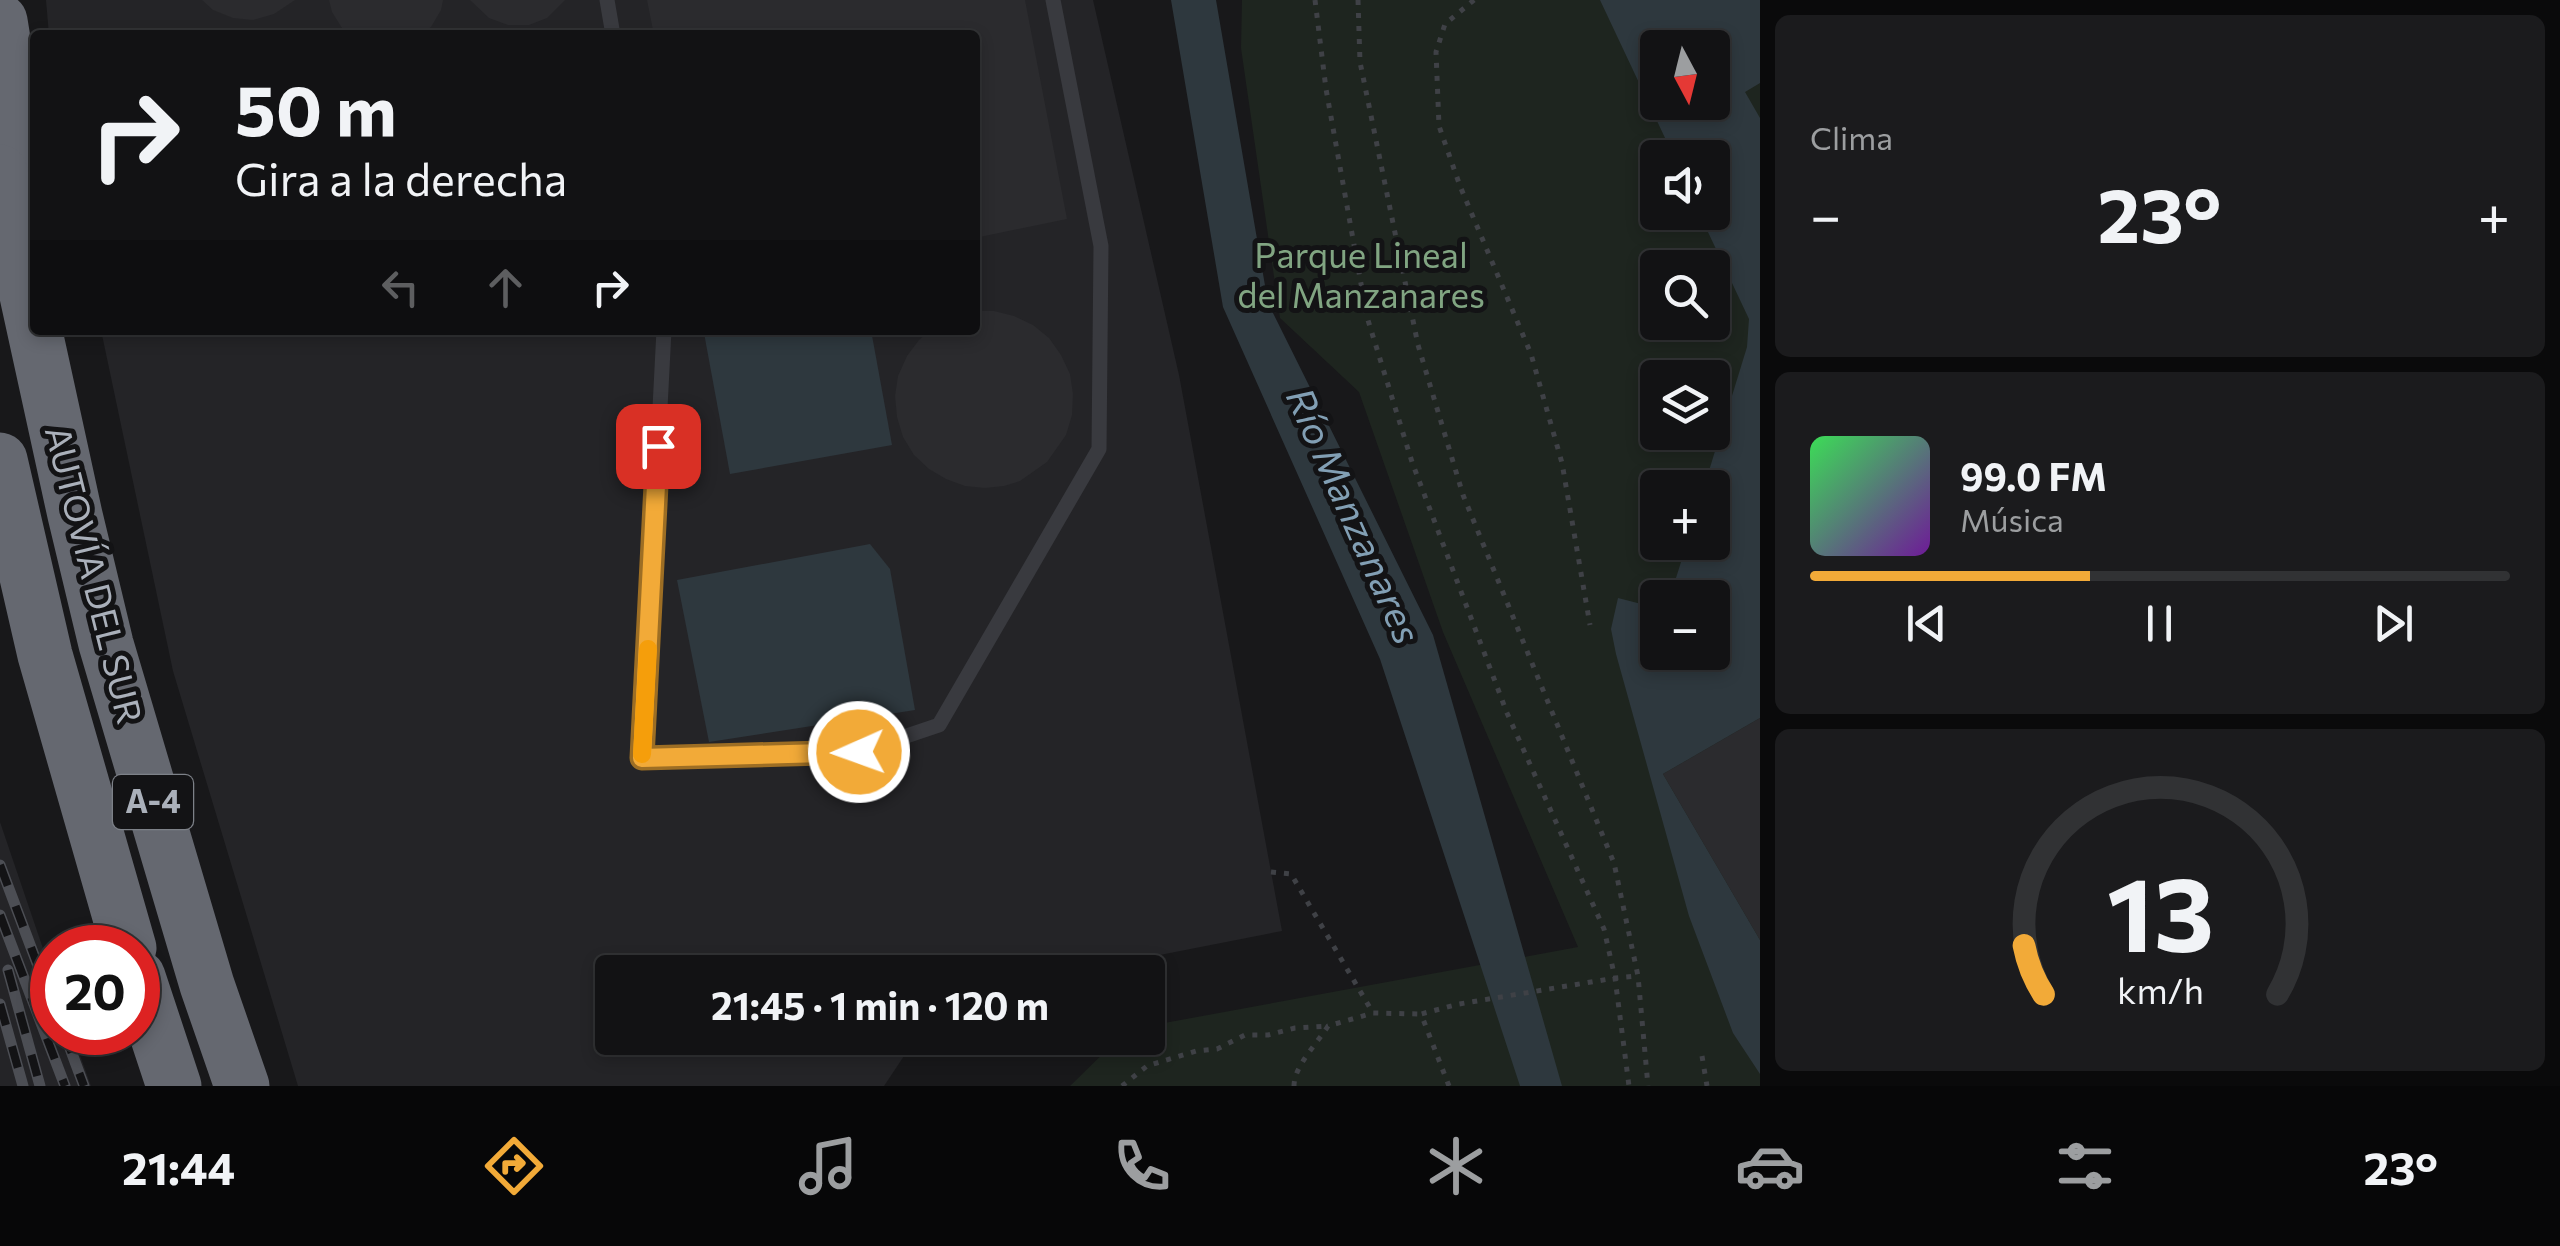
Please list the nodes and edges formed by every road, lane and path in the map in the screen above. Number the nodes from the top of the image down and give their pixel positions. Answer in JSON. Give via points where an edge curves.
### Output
{"nodes":[{"id":1,"x":606,"y":0,"type":"edge"},
{"id":2,"x":1053,"y":0,"type":"edge"},
{"id":3,"x":1316,"y":0,"type":"edge"},
{"id":4,"x":1358,"y":0,"type":"edge"},
{"id":5,"x":1474,"y":0,"type":"edge"},
{"id":6,"x":0,"y":21,"type":"edge"},
{"id":7,"x":612,"y":30,"type":"edge"},
{"id":8,"x":0,"y":172,"type":"edge"},
{"id":9,"x":30,"y":206,"type":"edge"},
{"id":10,"x":30,"y":299,"type":"edge"},
{"id":11,"x":38,"y":335,"type":"edge"},
{"id":12,"x":664,"y":335,"type":"edge"},
{"id":13,"x":0,"y":460,"type":"edge"},
{"id":14,"x":1590,"y":624,"type":"dead end"},
{"id":15,"x":1271,"y":872,"type":"dead end"},
{"id":16,"x":122,"y":925,"type":"edge"},
{"id":17,"x":1638,"y":976,"type":"junction"},
{"id":18,"x":1615,"y":978,"type":"junction"},
{"id":19,"x":1373,"y":1013,"type":"junction"},
{"id":20,"x":1421,"y":1014,"type":"junction"},
{"id":21,"x":1328,"y":1026,"type":"junction"},
{"id":22,"x":160,"y":1044,"type":"edge"},
{"id":23,"x":1702,"y":1056,"type":"dead end"},
{"id":24,"x":174,"y":1086,"type":"edge"},
{"id":25,"x":242,"y":1086,"type":"edge"},
{"id":26,"x":1122,"y":1086,"type":"edge"},
{"id":27,"x":1294,"y":1086,"type":"edge"},
{"id":28,"x":1449,"y":1086,"type":"edge"},
{"id":29,"x":1630,"y":1086,"type":"edge"},
{"id":30,"x":1648,"y":1086,"type":"edge"},
{"id":31,"x":1708,"y":1086,"type":"edge"}],
"edges":[{"from":1,"to":7,"type":"lane"},
{"from":2,"to":12,"type":"lane","via":[[1101,246],[1098,449],[939,726],[859,752],[642,758]]},
{"from":3,"to":18,"type":"path","via":[[1366,317],[1506,713],[1604,929]]},
{"from":4,"to":17,"type":"path","via":[[1360,62],[1418,346],[1463,495],[1614,864]]},
{"from":5,"to":14,"type":"path","via":[[1445,24],[1436,52],[1439,126],[1531,354],[1562,463]]},
{"from":6,"to":9,"type":"highway"},
{"from":8,"to":10,"type":"highway","name":"AUTOVÍA DEL SUR","number":"A-4"},
{"from":11,"to":25,"type":"highway","name":"AUTOVÍA DEL SUR","number":"A-4","via":[[106,644]]},
{"from":13,"to":16,"type":"highway","name":"AUTOVÍA DEL SUR","number":"A-4","via":[[45,655]]},
{"from":15,"to":19,"type":"path","via":[[1291,874]]},
{"from":17,"to":18,"type":"path"},
{"from":17,"to":30,"type":"path"},
{"from":18,"to":20,"type":"path"},
{"from":18,"to":29,"type":"path"},
{"from":19,"to":20,"type":"path"},
{"from":19,"to":21,"type":"path"},
{"from":20,"to":28,"type":"path"},
{"from":21,"to":26,"type":"path","via":[[1244,1036],[1147,1066]]},
{"from":21,"to":27,"type":"path","via":[[1294,1073]]},
{"from":22,"to":24,"type":"highway"},
{"from":23,"to":31,"type":"path"}]}
